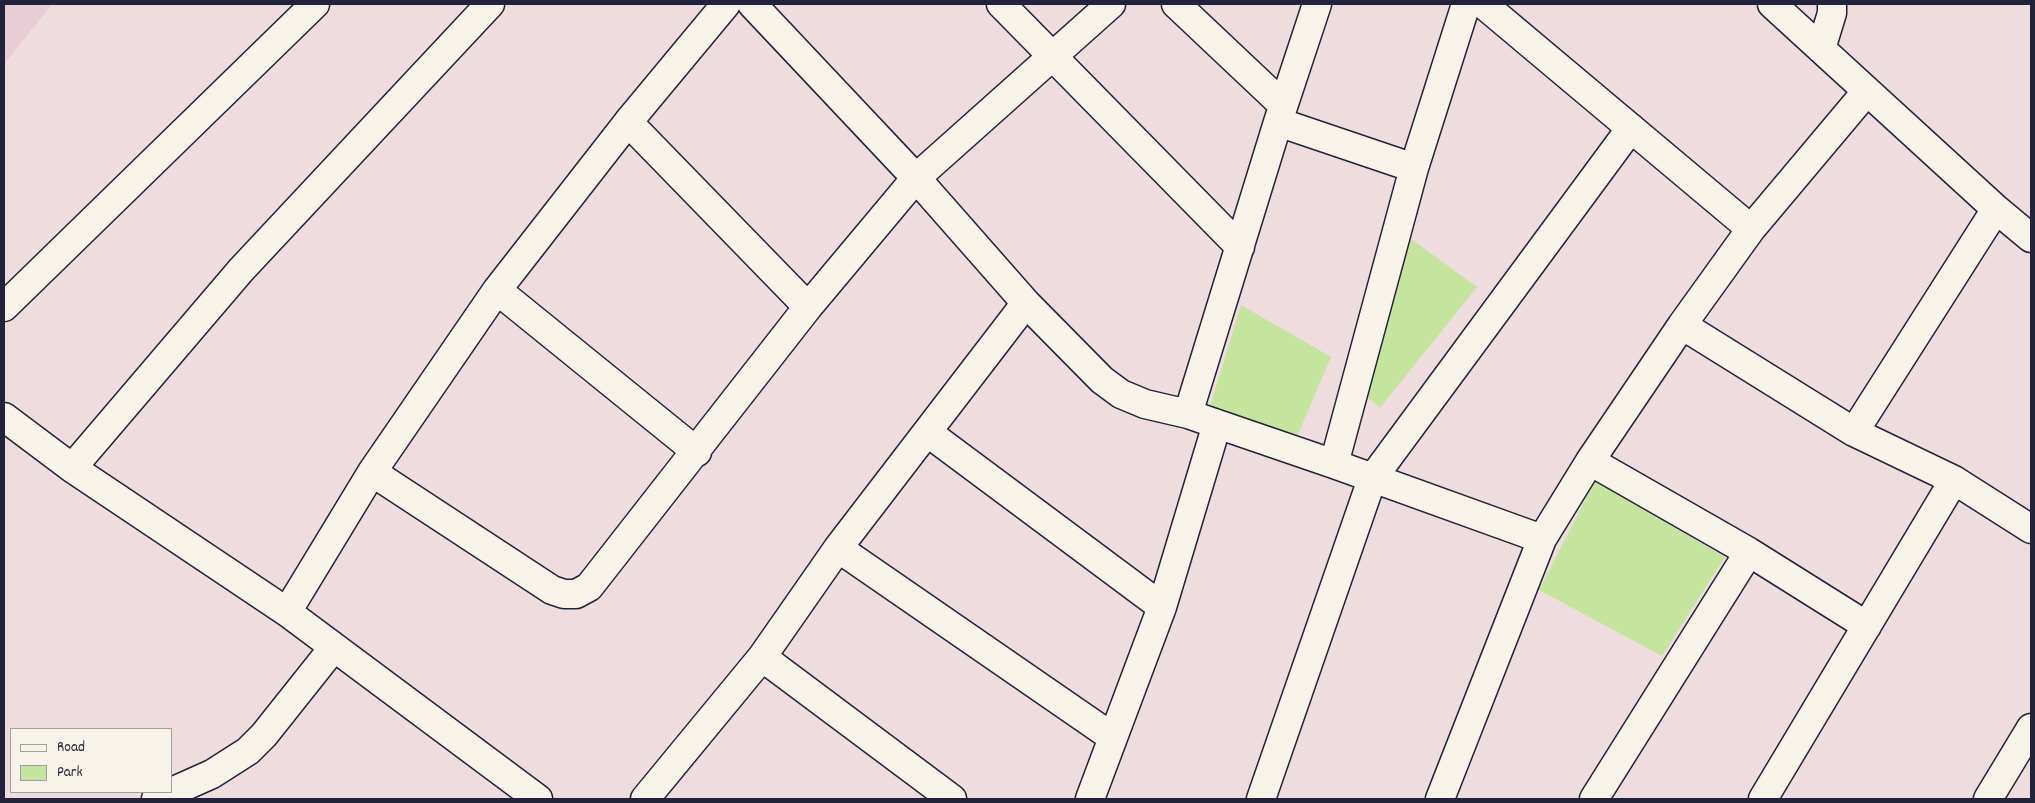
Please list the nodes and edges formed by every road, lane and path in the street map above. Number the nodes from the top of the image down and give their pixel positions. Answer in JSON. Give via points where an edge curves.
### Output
{"nodes":[{"id":1,"x":315,"y":4,"type":"edge"},
{"id":2,"x":490,"y":4,"type":"edge"},
{"id":3,"x":726,"y":4,"type":"edge"},
{"id":4,"x":752,"y":4,"type":"edge"},
{"id":5,"x":1001,"y":4,"type":"edge"},
{"id":6,"x":1111,"y":4,"type":"edge"},
{"id":7,"x":1176,"y":4,"type":"edge"},
{"id":8,"x":1317,"y":4,"type":"edge"},
{"id":9,"x":1466,"y":4,"type":"edge"},
{"id":10,"x":1483,"y":4,"type":"edge"},
{"id":11,"x":1772,"y":4,"type":"edge"},
{"id":12,"x":1832,"y":4,"type":"edge"},
{"id":13,"x":1821,"y":48,"type":"junction"},
{"id":14,"x":1053,"y":58,"type":"junction"},
{"id":15,"x":1867,"y":91,"type":"junction"},
{"id":16,"x":1280,"y":114,"type":"junction"},
{"id":17,"x":628,"y":122,"type":"junction"},
{"id":18,"x":1631,"y":128,"type":"junction"},
{"id":19,"x":1414,"y":168,"type":"junction"},
{"id":20,"x":916,"y":178,"type":"junction"},
{"id":21,"x":1996,"y":209,"type":"junction"},
{"id":22,"x":1751,"y":228,"type":"junction"},
{"id":23,"x":2031,"y":238,"type":"edge"},
{"id":24,"x":1240,"y":247,"type":"junction"},
{"id":25,"x":497,"y":290,"type":"junction"},
{"id":26,"x":1026,"y":303,"type":"junction"},
{"id":27,"x":4,"y":306,"type":"edge"},
{"id":28,"x":808,"y":307,"type":"junction"},
{"id":29,"x":1682,"y":325,"type":"junction"},
{"id":30,"x":1188,"y":414,"type":"junction"},
{"id":31,"x":4,"y":417,"type":"edge"},
{"id":32,"x":1217,"y":424,"type":"junction"},
{"id":33,"x":927,"y":432,"type":"junction"},
{"id":34,"x":1854,"y":432,"type":"junction"},
{"id":35,"x":697,"y":452,"type":"junction"},
{"id":36,"x":1590,"y":461,"type":"junction"},
{"id":37,"x":1334,"y":464,"type":"junction"},
{"id":38,"x":72,"y":468,"type":"junction"},
{"id":39,"x":372,"y":472,"type":"junction"},
{"id":40,"x":1372,"y":479,"type":"junction"},
{"id":41,"x":1954,"y":480,"type":"junction"},
{"id":42,"x":2031,"y":528,"type":"edge"},
{"id":43,"x":1542,"y":539,"type":"junction"},
{"id":44,"x":838,"y":548,"type":"junction"},
{"id":45,"x":1749,"y":552,"type":"junction"},
{"id":46,"x":1162,"y":607,"type":"junction"},
{"id":47,"x":287,"y":612,"type":"junction"},
{"id":48,"x":1867,"y":626,"type":"junction"},
{"id":49,"x":334,"y":647,"type":"junction"},
{"id":50,"x":762,"y":658,"type":"junction"},
{"id":51,"x":2031,"y":728,"type":"edge"},
{"id":52,"x":1112,"y":737,"type":"junction"},
{"id":53,"x":172,"y":792,"type":"edge"},
{"id":54,"x":169,"y":793,"type":"edge"},
{"id":55,"x":156,"y":799,"type":"edge"},
{"id":56,"x":538,"y":799,"type":"edge"},
{"id":57,"x":645,"y":799,"type":"edge"},
{"id":58,"x":952,"y":799,"type":"edge"},
{"id":59,"x":1090,"y":799,"type":"edge"},
{"id":60,"x":1261,"y":799,"type":"edge"},
{"id":61,"x":1440,"y":799,"type":"edge"},
{"id":62,"x":1594,"y":799,"type":"edge"},
{"id":63,"x":1763,"y":799,"type":"edge"},
{"id":64,"x":1988,"y":799,"type":"edge"}],
"edges":[{"from":1,"to":27,"type":"street"},
{"from":2,"to":38,"type":"street","via":[[241,270]]},
{"from":3,"to":17,"type":"street"},
{"from":4,"to":20,"type":"street"},
{"from":5,"to":14,"type":"street"},
{"from":6,"to":14,"type":"street"},
{"from":7,"to":16,"type":"street"},
{"from":8,"to":16,"type":"street"},
{"from":9,"to":19,"type":"street"},
{"from":10,"to":18,"type":"street"},
{"from":11,"to":13,"type":"street"},
{"from":12,"to":13,"type":"street"},
{"from":13,"to":15,"type":"street"},
{"from":14,"to":20,"type":"street"},
{"from":14,"to":24,"type":"street"},
{"from":15,"to":21,"type":"street"},
{"from":15,"to":22,"type":"street"},
{"from":16,"to":19,"type":"street"},
{"from":16,"to":24,"type":"street"},
{"from":17,"to":25,"type":"street"},
{"from":17,"to":28,"type":"street"},
{"from":18,"to":22,"type":"street"},
{"from":18,"to":40,"type":"street"},
{"from":19,"to":37,"type":"street"},
{"from":20,"to":26,"type":"street"},
{"from":20,"to":28,"type":"street"},
{"from":21,"to":23,"type":"street"},
{"from":21,"to":34,"type":"street"},
{"from":22,"to":29,"type":"street"},
{"from":24,"to":30,"type":"street"},
{"from":25,"to":35,"type":"street"},
{"from":25,"to":39,"type":"street"},
{"from":26,"to":30,"type":"street","via":[[1102,380],[1121,394],[1145,404]]},
{"from":26,"to":33,"type":"street"},
{"from":28,"to":35,"type":"street"},
{"from":29,"to":34,"type":"street"},
{"from":29,"to":36,"type":"street"},
{"from":30,"to":32,"type":"street"},
{"from":31,"to":38,"type":"street"},
{"from":32,"to":37,"type":"street"},
{"from":32,"to":46,"type":"street"},
{"from":33,"to":44,"type":"street"},
{"from":33,"to":46,"type":"street"},
{"from":34,"to":41,"type":"street"},
{"from":35,"to":39,"type":"street","via":[[589,587],[576,594],[552,590]]},
{"from":36,"to":43,"type":"street"},
{"from":36,"to":45,"type":"street"},
{"from":37,"to":40,"type":"street"},
{"from":38,"to":47,"type":"street"},
{"from":39,"to":47,"type":"street"},
{"from":40,"to":43,"type":"street"},
{"from":40,"to":60,"type":"street"},
{"from":41,"to":42,"type":"street"},
{"from":41,"to":48,"type":"street"},
{"from":43,"to":61,"type":"street"},
{"from":44,"to":50,"type":"street"},
{"from":44,"to":52,"type":"street"},
{"from":45,"to":48,"type":"street"},
{"from":45,"to":62,"type":"street"},
{"from":46,"to":52,"type":"street"},
{"from":47,"to":49,"type":"street"},
{"from":48,"to":63,"type":"street"},
{"from":49,"to":53,"type":"street","via":[[248,751],[212,774]]},
{"from":49,"to":56,"type":"street"},
{"from":50,"to":57,"type":"street"},
{"from":50,"to":58,"type":"street"},
{"from":51,"to":64,"type":"street"},
{"from":52,"to":59,"type":"street"},
{"from":54,"to":55,"type":"street"}]}
